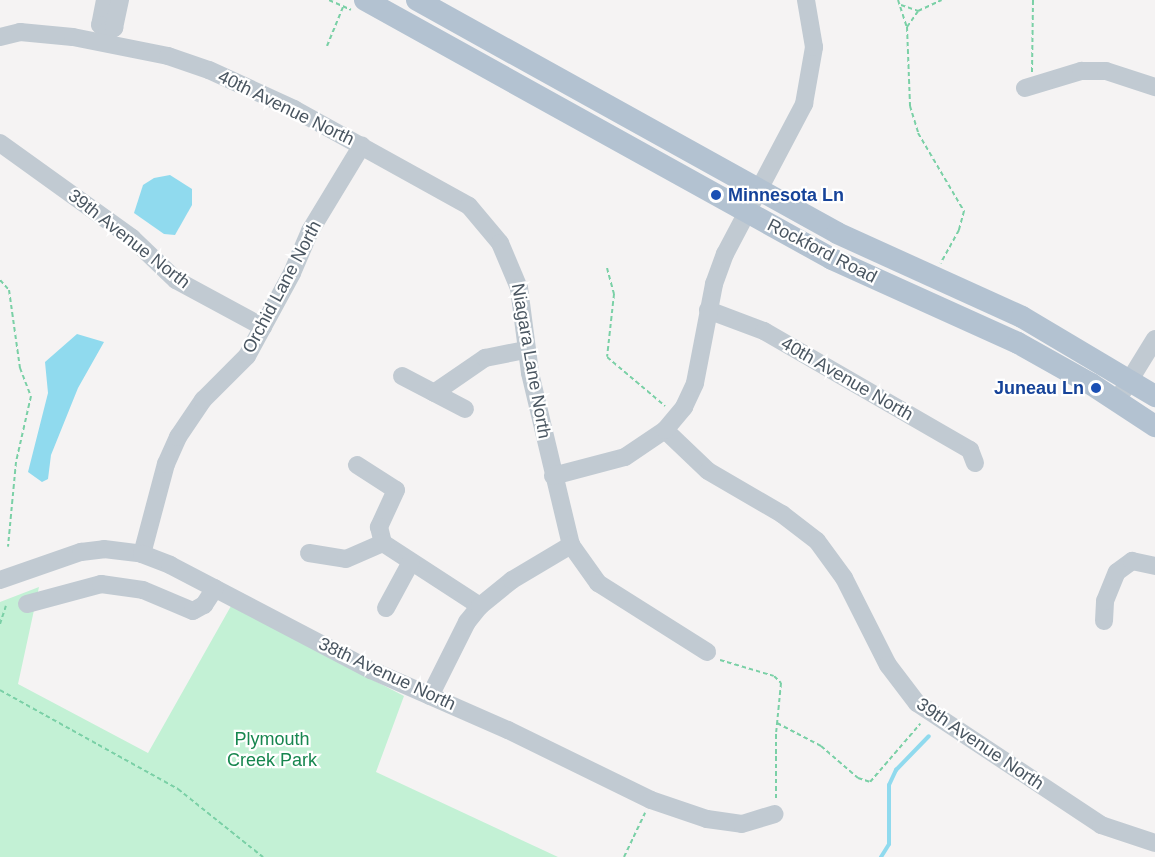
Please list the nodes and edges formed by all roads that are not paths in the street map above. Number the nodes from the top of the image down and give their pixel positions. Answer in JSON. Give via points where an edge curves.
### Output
{"nodes":[{"id":1,"x":105,"y":0,"type":"edge"},
{"id":2,"x":120,"y":0,"type":"edge"},
{"id":3,"x":365,"y":0,"type":"edge"},
{"id":4,"x":417,"y":0,"type":"edge"},
{"id":5,"x":806,"y":0,"type":"edge"},
{"id":6,"x":106,"y":36,"type":"junction"},
{"id":7,"x":0,"y":37,"type":"edge"},
{"id":8,"x":1029,"y":86,"type":"road end"},
{"id":9,"x":1155,"y":87,"type":"edge"},
{"id":10,"x":0,"y":143,"type":"edge"},
{"id":11,"x":362,"y":145,"type":"junction"},
{"id":12,"x":424,"y":179,"type":"joint"},
{"id":13,"x":758,"y":189,"type":"junction"},
{"id":14,"x":745,"y":211,"type":"junction"},
{"id":15,"x":708,"y":310,"type":"junction"},
{"id":16,"x":263,"y":327,"type":"junction"},
{"id":17,"x":1155,"y":339,"type":"edge"},
{"id":18,"x":525,"y":350,"type":"junction"},
{"id":19,"x":402,"y":376,"type":"dead end"},
{"id":20,"x":1130,"y":380,"type":"junction"},
{"id":21,"x":434,"y":393,"type":"junction"},
{"id":22,"x":1155,"y":396,"type":"edge"},
{"id":23,"x":1118,"y":401,"type":"junction"},
{"id":24,"x":465,"y":409,"type":"dead end"},
{"id":25,"x":1155,"y":426,"type":"edge"},
{"id":26,"x":665,"y":430,"type":"junction"},
{"id":27,"x":975,"y":463,"type":"dead end"},
{"id":28,"x":357,"y":465,"type":"dead end"},
{"id":29,"x":553,"y":476,"type":"junction"},
{"id":30,"x":383,"y":543,"type":"junction"},
{"id":31,"x":571,"y":545,"type":"junction"},
{"id":32,"x":309,"y":553,"type":"dead end"},
{"id":33,"x":142,"y":554,"type":"junction"},
{"id":34,"x":411,"y":562,"type":"junction"},
{"id":35,"x":1155,"y":566,"type":"edge"},
{"id":36,"x":0,"y":580,"type":"edge"},
{"id":37,"x":215,"y":588,"type":"junction"},
{"id":38,"x":27,"y":603,"type":"dead end"},
{"id":39,"x":480,"y":606,"type":"junction"},
{"id":40,"x":386,"y":608,"type":"dead end"},
{"id":41,"x":1104,"y":621,"type":"dead end"},
{"id":42,"x":707,"y":652,"type":"road end"},
{"id":43,"x":430,"y":696,"type":"junction"},
{"id":44,"x":774,"y":814,"type":"road end"},
{"id":45,"x":1155,"y":843,"type":"edge"}],
"edges":[{"from":1,"to":6,"type":"street","via":[[100,25]]},
{"from":2,"to":6,"type":"street","via":[[114,28]]},
{"from":3,"to":14,"type":"main road","name":"Rockford Road"},
{"from":4,"to":13,"type":"main road","name":"Rockford Road"},
{"from":5,"to":13,"type":"street","via":[[814,47],[812,76],[792,130]]},
{"from":6,"to":7,"type":"street","name":"40th Avenue North","via":[[20,32]]},
{"from":6,"to":11,"type":"street","name":"40th Avenue North","via":[[248,86]]},
{"from":8,"to":9,"type":"street","via":[[1081,71],[1106,71]]},
{"from":10,"to":16,"type":"street","name":"39th Avenue North","via":[[132,238],[176,280]]},
{"from":11,"to":12,"type":"street","name":"40th Avenue North"},
{"from":11,"to":16,"type":"street","name":"Orchid Lane North","via":[[310,231]]},
{"from":12,"to":18,"type":"street","name":"Niagara Lane North","via":[[469,206],[500,243],[519,288]]},
{"from":13,"to":14,"type":"street"},
{"from":13,"to":20,"type":"main road","name":"Rockford Road","via":[[894,261],[1022,317]]},
{"from":14,"to":15,"type":"street","via":[[725,254]]},
{"from":14,"to":23,"type":"main road","name":"Rockford Road","via":[[832,259],[1009,338]]},
{"from":15,"to":26,"type":"street","via":[[694,383]]},
{"from":15,"to":27,"type":"street","name":"40th Avenue North","via":[[774,336],[970,450]]},
{"from":16,"to":33,"type":"street","name":"Orchid Lane North","via":[[247,356],[203,400],[178,437],[166,464]]},
{"from":17,"to":20,"type":"street"},
{"from":18,"to":21,"type":"street","via":[[485,358]]},
{"from":18,"to":29,"type":"street","name":"Niagara Lane North"},
{"from":19,"to":21,"type":"street"},
{"from":20,"to":22,"type":"main road","name":"Rockford Road"},
{"from":20,"to":23,"type":"street"},
{"from":21,"to":24,"type":"street"},
{"from":23,"to":25,"type":"main road","name":"Rockford Road"},
{"from":26,"to":29,"type":"street","via":[[625,457]]},
{"from":26,"to":45,"type":"street","name":"39th Avenue North","via":[[708,471],[782,514],[817,541],[844,578],[900,685],[928,711],[1101,825]]},
{"from":28,"to":30,"type":"street","via":[[396,490],[379,527]]},
{"from":29,"to":31,"type":"street","name":"Niagara Lane North"},
{"from":30,"to":32,"type":"street","via":[[346,559]]},
{"from":30,"to":34,"type":"street"},
{"from":31,"to":39,"type":"street","via":[[512,580]]},
{"from":31,"to":42,"type":"street","via":[[598,583]]},
{"from":33,"to":36,"type":"street","name":"38th Avenue North","via":[[104,549],[81,552]]},
{"from":33,"to":37,"type":"street","name":"38th Avenue North"},
{"from":34,"to":39,"type":"street"},
{"from":34,"to":40,"type":"street"},
{"from":35,"to":41,"type":"street","via":[[1132,561],[1117,572],[1105,602]]},
{"from":37,"to":38,"type":"street","via":[[204,605],[193,611],[143,590],[101,584]]},
{"from":37,"to":43,"type":"street","name":"38th Avenue North","via":[[371,670]]},
{"from":39,"to":43,"type":"street"},
{"from":43,"to":44,"type":"street","name":"38th Avenue North","via":[[651,800],[707,819],[742,824]]}]}
